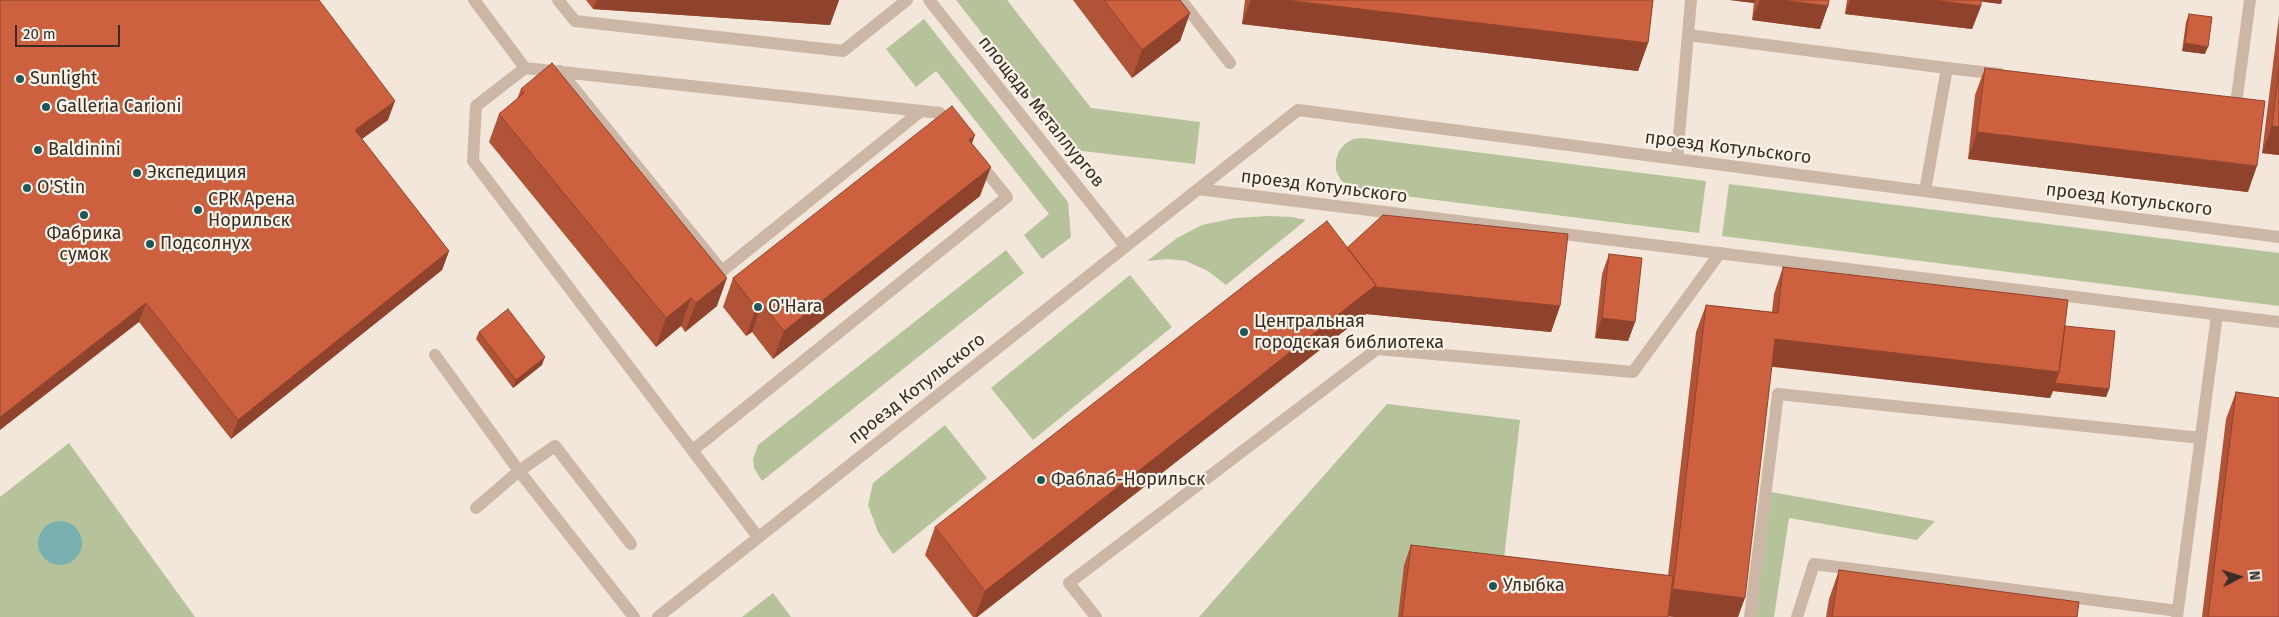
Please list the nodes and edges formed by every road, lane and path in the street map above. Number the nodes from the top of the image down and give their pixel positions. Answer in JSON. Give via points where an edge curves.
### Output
{"nodes":[{"id":1,"x":474,"y":0,"type":"edge"},
{"id":2,"x":558,"y":0,"type":"edge"},
{"id":3,"x":907,"y":0,"type":"edge"},
{"id":4,"x":929,"y":0,"type":"edge"},
{"id":5,"x":1182,"y":0,"type":"edge"},
{"id":6,"x":1691,"y":0,"type":"edge"},
{"id":7,"x":2250,"y":0,"type":"edge"},
{"id":8,"x":1688,"y":35,"type":"junction"},
{"id":9,"x":1230,"y":63,"type":"dead end"},
{"id":10,"x":525,"y":68,"type":"junction"},
{"id":11,"x":1947,"y":68,"type":"junction"},
{"id":12,"x":560,"y":71,"type":"junction"},
{"id":13,"x":2014,"y":76,"type":"edge"},
{"id":14,"x":2216,"y":102,"type":"edge"},
{"id":15,"x":921,"y":111,"type":"junction"},
{"id":16,"x":958,"y":136,"type":"edge"},
{"id":17,"x":971,"y":151,"type":"edge"},
{"id":18,"x":1677,"y":159,"type":"junction"},
{"id":19,"x":1198,"y":189,"type":"junction"},
{"id":20,"x":1926,"y":191,"type":"junction"},
{"id":21,"x":2279,"y":237,"type":"edge"},
{"id":22,"x":1126,"y":246,"type":"junction"},
{"id":23,"x":1720,"y":253,"type":"junction"},
{"id":24,"x":2217,"y":314,"type":"junction"},
{"id":25,"x":2279,"y":322,"type":"edge"},
{"id":26,"x":435,"y":355,"type":"dead end"},
{"id":27,"x":2201,"y":438,"type":"junction"},
{"id":28,"x":693,"y":450,"type":"junction"},
{"id":29,"x":519,"y":471,"type":"junction"},
{"id":30,"x":476,"y":508,"type":"dead end"},
{"id":31,"x":758,"y":537,"type":"junction"},
{"id":32,"x":631,"y":544,"type":"dead end"},
{"id":33,"x":2178,"y":614,"type":"edge"},
{"id":34,"x":634,"y":617,"type":"edge"},
{"id":35,"x":658,"y":617,"type":"edge"},
{"id":36,"x":1096,"y":617,"type":"edge"},
{"id":37,"x":1750,"y":617,"type":"edge"},
{"id":38,"x":1796,"y":617,"type":"edge"}],
"edges":[{"from":1,"to":10,"type":"street"},
{"from":2,"to":3,"type":"street","via":[[575,21],[843,51]]},
{"from":4,"to":22,"type":"street","name":"площадь Металлургов"},
{"from":5,"to":9,"type":"street"},
{"from":6,"to":8,"type":"street"},
{"from":7,"to":14,"type":"street","via":[[2236,104]]},
{"from":8,"to":11,"type":"street"},
{"from":8,"to":18,"type":"street"},
{"from":10,"to":12,"type":"street"},
{"from":10,"to":28,"type":"street","via":[[476,106],[473,161]]},
{"from":11,"to":13,"type":"street"},
{"from":11,"to":20,"type":"street"},
{"from":12,"to":15,"type":"street"},
{"from":12,"to":15,"type":"street","via":[[722,271]]},
{"from":15,"to":16,"type":"street","via":[[940,113]]},
{"from":17,"to":28,"type":"street","via":[[1007,197]]},
{"from":18,"to":19,"type":"street","name":"проезд Котульского","via":[[1298,110]]},
{"from":18,"to":20,"type":"street","name":"проезд Котульского"},
{"from":19,"to":22,"type":"street","name":"проезд Котульского"},
{"from":19,"to":23,"type":"street","name":"проезд Котульского"},
{"from":20,"to":21,"type":"street","name":"проезд Котульского"},
{"from":22,"to":31,"type":"street","name":"проезд Котульского"},
{"from":23,"to":24,"type":"street","name":"проезд Котульского"},
{"from":23,"to":36,"type":"street","via":[[1633,372],[1377,349],[1069,583]]},
{"from":24,"to":25,"type":"street","name":"проезд Котульского"},
{"from":24,"to":27,"type":"street"},
{"from":26,"to":29,"type":"street"},
{"from":27,"to":33,"type":"street"},
{"from":27,"to":37,"type":"street","via":[[1778,394]]},
{"from":28,"to":31,"type":"street"},
{"from":29,"to":30,"type":"street"},
{"from":29,"to":32,"type":"street","via":[[555,446]]},
{"from":29,"to":34,"type":"street"},
{"from":31,"to":35,"type":"street","name":"проезд Котульского"},
{"from":33,"to":38,"type":"street","via":[[1814,564]]}]}
